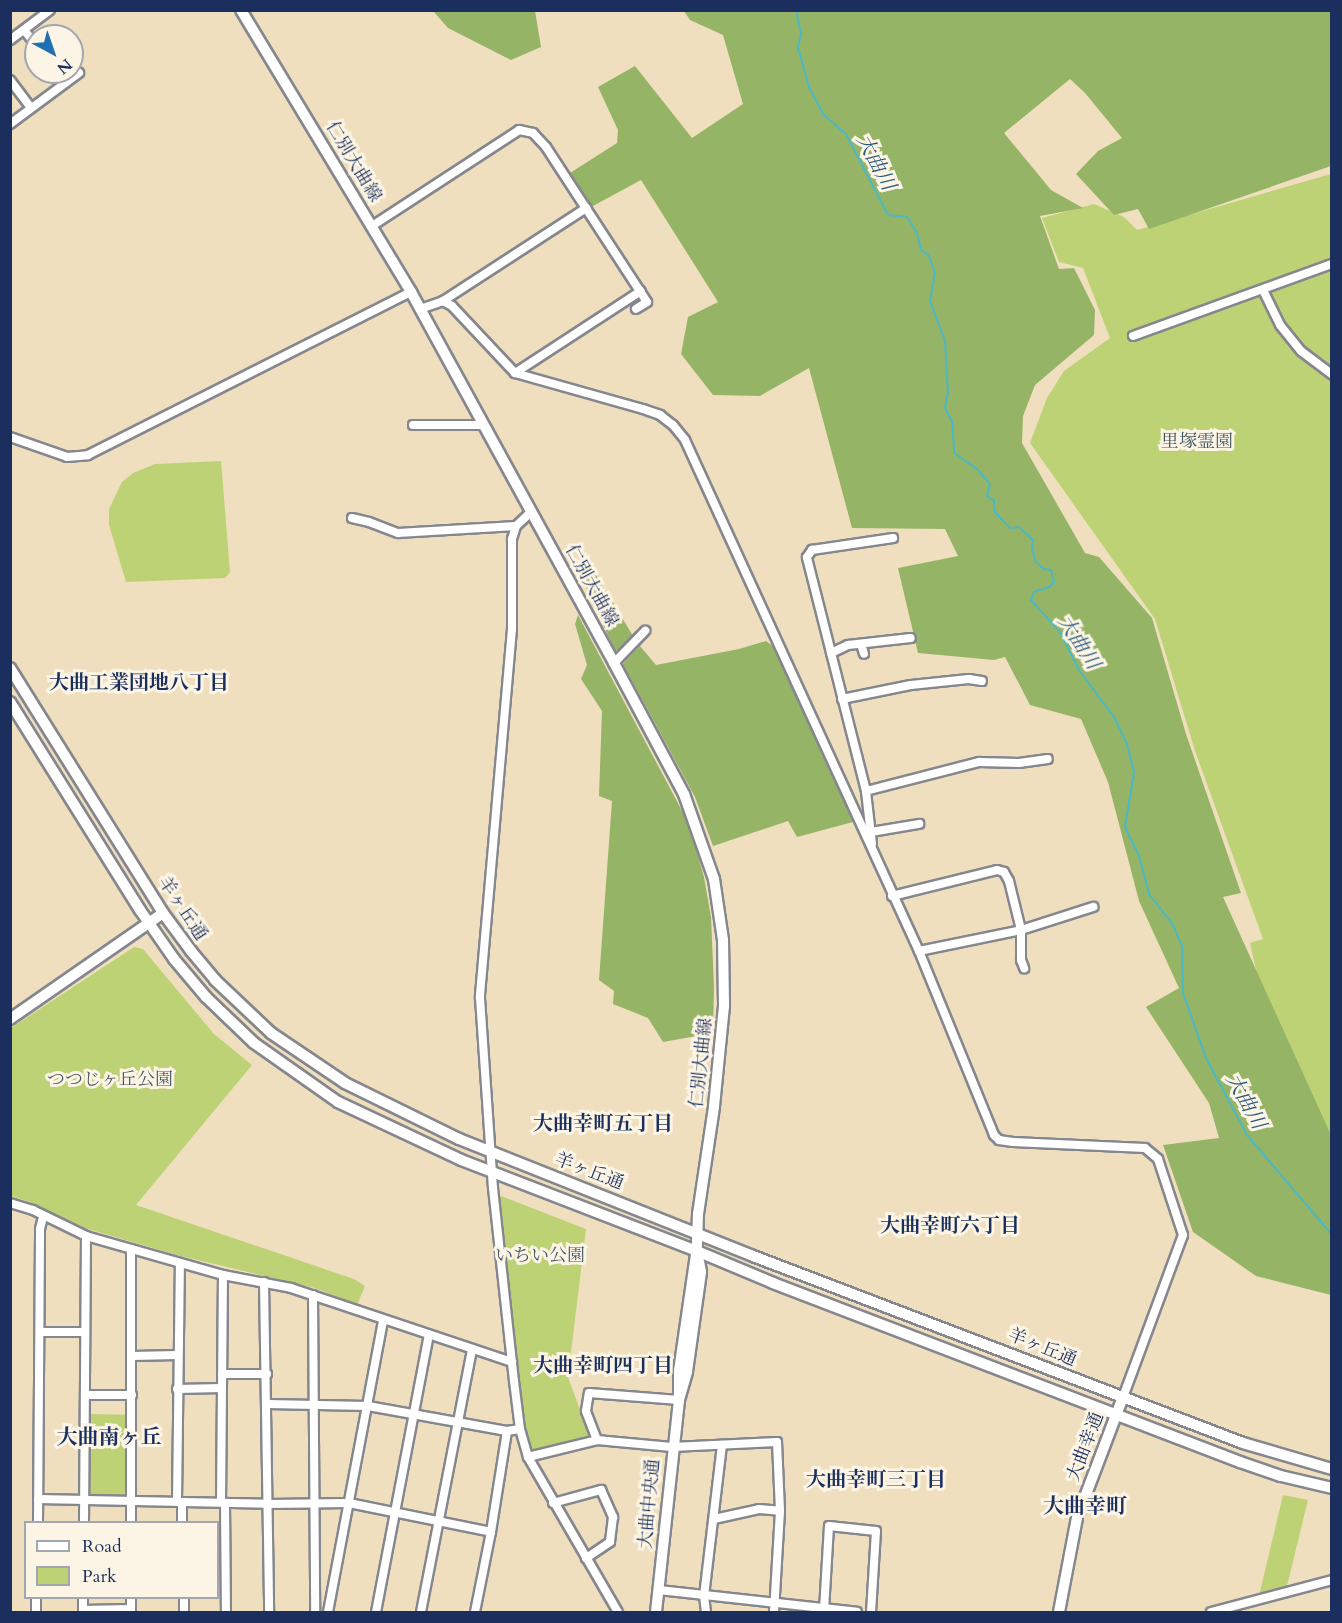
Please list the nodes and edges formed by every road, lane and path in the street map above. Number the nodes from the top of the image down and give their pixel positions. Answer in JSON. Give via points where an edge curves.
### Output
{"nodes":[{"id":1,"x":50,"y":10,"type":"edge"},
{"id":2,"x":241,"y":10,"type":"edge"},
{"id":3,"x":32,"y":24,"type":"edge"},
{"id":4,"x":24,"y":30,"type":"edge"},
{"id":5,"x":10,"y":40,"type":"edge"},
{"id":6,"x":10,"y":80,"type":"edge"},
{"id":7,"x":64,"y":84,"type":"edge"},
{"id":8,"x":31,"y":108,"type":"junction"},
{"id":9,"x":10,"y":124,"type":"edge"},
{"id":10,"x":586,"y":208,"type":"junction"},
{"id":11,"x":372,"y":226,"type":"junction"},
{"id":12,"x":1332,"y":264,"type":"edge"},
{"id":13,"x":1263,"y":290,"type":"junction"},
{"id":14,"x":641,"y":291,"type":"junction"},
{"id":15,"x":411,"y":292,"type":"junction"},
{"id":16,"x":443,"y":301,"type":"junction"},
{"id":17,"x":420,"y":309,"type":"junction"},
{"id":18,"x":636,"y":309,"type":"dead end"},
{"id":19,"x":1132,"y":336,"type":"dead end"},
{"id":20,"x":515,"y":373,"type":"junction"},
{"id":21,"x":1332,"y":374,"type":"edge"},
{"id":22,"x":413,"y":425,"type":"dead end"},
{"id":23,"x":484,"y":425,"type":"junction"},
{"id":24,"x":10,"y":437,"type":"edge"},
{"id":25,"x":531,"y":512,"type":"junction"},
{"id":26,"x":352,"y":518,"type":"dead end"},
{"id":27,"x":516,"y":526,"type":"junction"},
{"id":28,"x":893,"y":538,"type":"dead end"},
{"id":29,"x":645,"y":632,"type":"dead end"},
{"id":30,"x":911,"y":638,"type":"dead end"},
{"id":31,"x":861,"y":644,"type":"junction"},
{"id":32,"x":831,"y":653,"type":"junction"},
{"id":33,"x":864,"y":654,"type":"dead end"},
{"id":34,"x":614,"y":663,"type":"junction"},
{"id":35,"x":12,"y":670,"type":"edge"},
{"id":36,"x":982,"y":681,"type":"dead end"},
{"id":37,"x":842,"y":699,"type":"junction"},
{"id":38,"x":10,"y":702,"type":"edge"},
{"id":39,"x":1048,"y":759,"type":"dead end"},
{"id":40,"x":866,"y":791,"type":"junction"},
{"id":41,"x":919,"y":824,"type":"dead end"},
{"id":42,"x":870,"y":832,"type":"junction"},
{"id":43,"x":873,"y":853,"type":"junction"},
{"id":44,"x":892,"y":896,"type":"junction"},
{"id":45,"x":1093,"y":908,"type":"dead end"},
{"id":46,"x":164,"y":913,"type":"junction"},
{"id":47,"x":149,"y":924,"type":"junction"},
{"id":48,"x":1021,"y":930,"type":"junction"},
{"id":49,"x":919,"y":951,"type":"junction"},
{"id":50,"x":1024,"y":968,"type":"dead end"},
{"id":51,"x":10,"y":1019,"type":"edge"},
{"id":52,"x":491,"y":1152,"type":"junction"},
{"id":53,"x":492,"y":1173,"type":"junction"},
{"id":54,"x":10,"y":1203,"type":"edge"},
{"id":55,"x":43,"y":1217,"type":"junction"},
{"id":56,"x":698,"y":1233,"type":"junction"},
{"id":57,"x":86,"y":1236,"type":"junction"},
{"id":58,"x":131,"y":1249,"type":"junction"},
{"id":59,"x":697,"y":1251,"type":"junction"},
{"id":60,"x":180,"y":1264,"type":"junction"},
{"id":61,"x":223,"y":1275,"type":"junction"},
{"id":62,"x":264,"y":1282,"type":"junction"},
{"id":63,"x":313,"y":1295,"type":"junction"},
{"id":64,"x":383,"y":1320,"type":"junction"},
{"id":65,"x":41,"y":1332,"type":"junction"},
{"id":66,"x":84,"y":1332,"type":"junction"},
{"id":67,"x":429,"y":1335,"type":"junction"},
{"id":68,"x":472,"y":1349,"type":"junction"},
{"id":69,"x":177,"y":1355,"type":"junction"},
{"id":70,"x":132,"y":1356,"type":"junction"},
{"id":71,"x":512,"y":1362,"type":"junction"},
{"id":72,"x":222,"y":1374,"type":"junction"},
{"id":73,"x":267,"y":1374,"type":"junction"},
{"id":74,"x":222,"y":1388,"type":"junction"},
{"id":75,"x":177,"y":1389,"type":"junction"},
{"id":76,"x":86,"y":1395,"type":"junction"},
{"id":77,"x":132,"y":1395,"type":"junction"},
{"id":78,"x":1123,"y":1397,"type":"junction"},
{"id":79,"x":679,"y":1400,"type":"junction"},
{"id":80,"x":267,"y":1404,"type":"junction"},
{"id":81,"x":313,"y":1404,"type":"junction"},
{"id":82,"x":368,"y":1406,"type":"junction"},
{"id":83,"x":414,"y":1413,"type":"junction"},
{"id":84,"x":1116,"y":1414,"type":"junction"},
{"id":85,"x":458,"y":1422,"type":"junction"},
{"id":86,"x":520,"y":1429,"type":"junction"},
{"id":87,"x":507,"y":1431,"type":"junction"},
{"id":88,"x":597,"y":1440,"type":"junction"},
{"id":89,"x":722,"y":1445,"type":"junction"},
{"id":90,"x":672,"y":1447,"type":"junction"},
{"id":91,"x":528,"y":1458,"type":"junction"},
{"id":92,"x":1332,"y":1469,"type":"edge"},
{"id":93,"x":1332,"y":1488,"type":"edge"},
{"id":94,"x":38,"y":1498,"type":"junction"},
{"id":95,"x":84,"y":1500,"type":"junction"},
{"id":96,"x":131,"y":1501,"type":"junction"},
{"id":97,"x":179,"y":1502,"type":"junction"},
{"id":98,"x":223,"y":1503,"type":"junction"},
{"id":99,"x":349,"y":1503,"type":"junction"},
{"id":100,"x":553,"y":1503,"type":"junction"},
{"id":101,"x":267,"y":1504,"type":"junction"},
{"id":102,"x":314,"y":1504,"type":"junction"},
{"id":103,"x":780,"y":1511,"type":"junction"},
{"id":104,"x":395,"y":1513,"type":"junction"},
{"id":105,"x":714,"y":1519,"type":"junction"},
{"id":106,"x":38,"y":1521,"type":"edge"},
{"id":107,"x":84,"y":1521,"type":"edge"},
{"id":108,"x":131,"y":1521,"type":"edge"},
{"id":109,"x":182,"y":1521,"type":"edge"},
{"id":110,"x":439,"y":1521,"type":"junction"},
{"id":111,"x":492,"y":1532,"type":"junction"},
{"id":112,"x":586,"y":1558,"type":"junction"},
{"id":113,"x":1332,"y":1580,"type":"edge"},
{"id":114,"x":659,"y":1590,"type":"junction"},
{"id":115,"x":704,"y":1596,"type":"junction"},
{"id":116,"x":774,"y":1609,"type":"edge"},
{"id":117,"x":824,"y":1610,"type":"junction"},
{"id":118,"x":83,"y":1611,"type":"edge"},
{"id":119,"x":131,"y":1611,"type":"edge"},
{"id":120,"x":226,"y":1612,"type":"edge"},
{"id":121,"x":269,"y":1612,"type":"edge"},
{"id":122,"x":315,"y":1612,"type":"edge"},
{"id":123,"x":328,"y":1612,"type":"edge"},
{"id":124,"x":376,"y":1612,"type":"edge"},
{"id":125,"x":421,"y":1612,"type":"edge"},
{"id":126,"x":474,"y":1612,"type":"edge"},
{"id":127,"x":618,"y":1612,"type":"edge"},
{"id":128,"x":656,"y":1612,"type":"edge"},
{"id":129,"x":706,"y":1612,"type":"edge"},
{"id":130,"x":857,"y":1612,"type":"edge"},
{"id":131,"x":871,"y":1612,"type":"edge"},
{"id":132,"x":1059,"y":1612,"type":"edge"},
{"id":133,"x":1217,"y":1612,"type":"edge"}],
"edges":[{"from":1,"to":3,"type":"street"},
{"from":2,"to":11,"type":"main road","name":"仁別大曲線"},
{"from":4,"to":5,"type":"street"},
{"from":6,"to":8,"type":"street"},
{"from":7,"to":8,"type":"street"},
{"from":8,"to":9,"type":"street"},
{"from":10,"to":11,"type":"street","via":[[546,147],[533,134],[519,130]]},
{"from":10,"to":14,"type":"street"},
{"from":10,"to":16,"type":"street"},
{"from":11,"to":15,"type":"main road","name":"仁別大曲線"},
{"from":12,"to":13,"type":"street"},
{"from":13,"to":19,"type":"street"},
{"from":13,"to":21,"type":"street","via":[[1280,325],[1301,351]]},
{"from":14,"to":18,"type":"street","via":[[647,302]]},
{"from":14,"to":20,"type":"street"},
{"from":15,"to":17,"type":"main road","name":"仁別大曲線"},
{"from":15,"to":24,"type":"street","via":[[88,455],[68,457]]},
{"from":16,"to":17,"type":"street"},
{"from":16,"to":20,"type":"street"},
{"from":17,"to":23,"type":"main road","name":"仁別大曲線"},
{"from":20,"to":43,"type":"street","via":[[660,415],[685,440]]},
{"from":22,"to":23,"type":"street"},
{"from":23,"to":25,"type":"main road","name":"仁別大曲線"},
{"from":25,"to":27,"type":"street"},
{"from":25,"to":34,"type":"main road","name":"仁別大曲線"},
{"from":26,"to":27,"type":"street","via":[[398,533]]},
{"from":27,"to":52,"type":"street","via":[[512,539],[512,630],[480,998]]},
{"from":28,"to":32,"type":"street","via":[[812,550],[807,557]]},
{"from":29,"to":34,"type":"street"},
{"from":30,"to":31,"type":"street"},
{"from":31,"to":32,"type":"street"},
{"from":31,"to":33,"type":"street"},
{"from":32,"to":37,"type":"street"},
{"from":34,"to":56,"type":"main road","name":"仁別大曲線","via":[[684,794],[714,879],[723,940],[724,1006]]},
{"from":35,"to":46,"type":"main road","name":"羊ヶ丘通"},
{"from":36,"to":37,"type":"street","via":[[911,686]]},
{"from":37,"to":40,"type":"street"},
{"from":38,"to":47,"type":"main road","name":"羊ヶ丘通"},
{"from":39,"to":40,"type":"street","via":[[979,762]]},
{"from":40,"to":42,"type":"street"},
{"from":41,"to":42,"type":"street"},
{"from":42,"to":43,"type":"street"},
{"from":43,"to":44,"type":"street"},
{"from":44,"to":48,"type":"street","via":[[997,870],[1004,872],[1009,881]]},
{"from":44,"to":49,"type":"street"},
{"from":45,"to":48,"type":"street"},
{"from":46,"to":47,"type":"main road"},
{"from":46,"to":52,"type":"main road","name":"羊ヶ丘通","via":[[215,980],[293,1050],[380,1102]]},
{"from":47,"to":51,"type":"main road"},
{"from":47,"to":53,"type":"main road","name":"羊ヶ丘通","via":[[174,959],[254,1043],[312,1085],[372,1120]]},
{"from":48,"to":49,"type":"street"},
{"from":48,"to":50,"type":"street"},
{"from":49,"to":78,"type":"street","via":[[990,1127],[999,1140],[1146,1148],[1158,1159],[1183,1235]]},
{"from":52,"to":53,"type":"street"},
{"from":52,"to":56,"type":"main road","name":"羊ヶ丘通"},
{"from":53,"to":59,"type":"main road","name":"羊ヶ丘通"},
{"from":53,"to":71,"type":"street","via":[[497,1249]]},
{"from":54,"to":55,"type":"street"},
{"from":55,"to":57,"type":"street"},
{"from":55,"to":65,"type":"street"},
{"from":56,"to":59,"type":"main road","name":"大曲中央通"},
{"from":56,"to":78,"type":"main road","name":"羊ヶ丘通"},
{"from":57,"to":58,"type":"street"},
{"from":57,"to":66,"type":"street"},
{"from":58,"to":60,"type":"street"},
{"from":58,"to":70,"type":"street"},
{"from":59,"to":79,"type":"main road","name":"大曲中央通","via":[[700,1272],[687,1371]]},
{"from":59,"to":84,"type":"main road","name":"羊ヶ丘通"},
{"from":60,"to":61,"type":"street"},
{"from":60,"to":69,"type":"street"},
{"from":61,"to":62,"type":"street"},
{"from":61,"to":72,"type":"street"},
{"from":62,"to":63,"type":"street"},
{"from":62,"to":73,"type":"street"},
{"from":63,"to":64,"type":"street"},
{"from":63,"to":81,"type":"street"},
{"from":64,"to":67,"type":"street"},
{"from":64,"to":82,"type":"street"},
{"from":65,"to":66,"type":"street"},
{"from":65,"to":94,"type":"street"},
{"from":66,"to":76,"type":"street"},
{"from":67,"to":68,"type":"street"},
{"from":67,"to":83,"type":"street"},
{"from":68,"to":71,"type":"street"},
{"from":68,"to":85,"type":"street"},
{"from":69,"to":70,"type":"street"},
{"from":69,"to":75,"type":"street"},
{"from":70,"to":77,"type":"street"},
{"from":71,"to":86,"type":"street"},
{"from":72,"to":73,"type":"street"},
{"from":72,"to":74,"type":"street"},
{"from":73,"to":80,"type":"street"},
{"from":74,"to":75,"type":"street"},
{"from":74,"to":98,"type":"street"},
{"from":75,"to":97,"type":"street"},
{"from":76,"to":77,"type":"street"},
{"from":76,"to":95,"type":"street"},
{"from":77,"to":96,"type":"street"},
{"from":78,"to":84,"type":"main road","name":"大曲幸通"},
{"from":78,"to":92,"type":"main road","name":"羊ヶ丘通","via":[[1243,1443]]},
{"from":79,"to":88,"type":"street","via":[[589,1393],[586,1411]]},
{"from":79,"to":90,"type":"main road","name":"大曲中央通"},
{"from":80,"to":81,"type":"street"},
{"from":80,"to":101,"type":"street"},
{"from":81,"to":82,"type":"street"},
{"from":81,"to":102,"type":"street"},
{"from":82,"to":83,"type":"street"},
{"from":82,"to":99,"type":"street"},
{"from":83,"to":85,"type":"street"},
{"from":83,"to":104,"type":"street"},
{"from":84,"to":93,"type":"main road","name":"羊ヶ丘通","via":[[1240,1462]]},
{"from":84,"to":132,"type":"main road","name":"大曲幸通","via":[[1079,1514]]},
{"from":85,"to":87,"type":"street"},
{"from":85,"to":110,"type":"street"},
{"from":86,"to":87,"type":"street"},
{"from":86,"to":91,"type":"street"},
{"from":87,"to":111,"type":"street"},
{"from":88,"to":90,"type":"street"},
{"from":88,"to":91,"type":"street"},
{"from":89,"to":90,"type":"street"},
{"from":89,"to":103,"type":"street","via":[[777,1442]]},
{"from":89,"to":105,"type":"street"},
{"from":90,"to":114,"type":"main road","name":"大曲中央通"},
{"from":91,"to":100,"type":"street"},
{"from":94,"to":95,"type":"street"},
{"from":94,"to":106,"type":"street"},
{"from":95,"to":96,"type":"street"},
{"from":95,"to":107,"type":"street"},
{"from":96,"to":97,"type":"street"},
{"from":96,"to":108,"type":"street"},
{"from":97,"to":98,"type":"street"},
{"from":97,"to":109,"type":"street"},
{"from":98,"to":101,"type":"street"},
{"from":98,"to":120,"type":"street"},
{"from":99,"to":102,"type":"street"},
{"from":99,"to":104,"type":"street"},
{"from":99,"to":123,"type":"street"},
{"from":100,"to":112,"type":"street"},
{"from":100,"to":112,"type":"street","via":[[602,1490],[613,1517],[610,1542]]},
{"from":101,"to":102,"type":"street"},
{"from":101,"to":121,"type":"street"},
{"from":102,"to":122,"type":"street"},
{"from":103,"to":105,"type":"street","via":[[759,1509]]},
{"from":103,"to":116,"type":"street"},
{"from":104,"to":110,"type":"street"},
{"from":104,"to":124,"type":"street"},
{"from":105,"to":115,"type":"street"},
{"from":110,"to":111,"type":"street"},
{"from":110,"to":125,"type":"street"},
{"from":111,"to":126,"type":"street"},
{"from":112,"to":127,"type":"street"},
{"from":113,"to":133,"type":"street"},
{"from":114,"to":115,"type":"street"},
{"from":114,"to":128,"type":"main road","name":"大曲中央通"},
{"from":115,"to":116,"type":"street"},
{"from":115,"to":129,"type":"street"},
{"from":116,"to":117,"type":"street"},
{"from":117,"to":130,"type":"street"},
{"from":117,"to":131,"type":"street","via":[[829,1526],[876,1531]]},
{"from":118,"to":119,"type":"street"}]}
